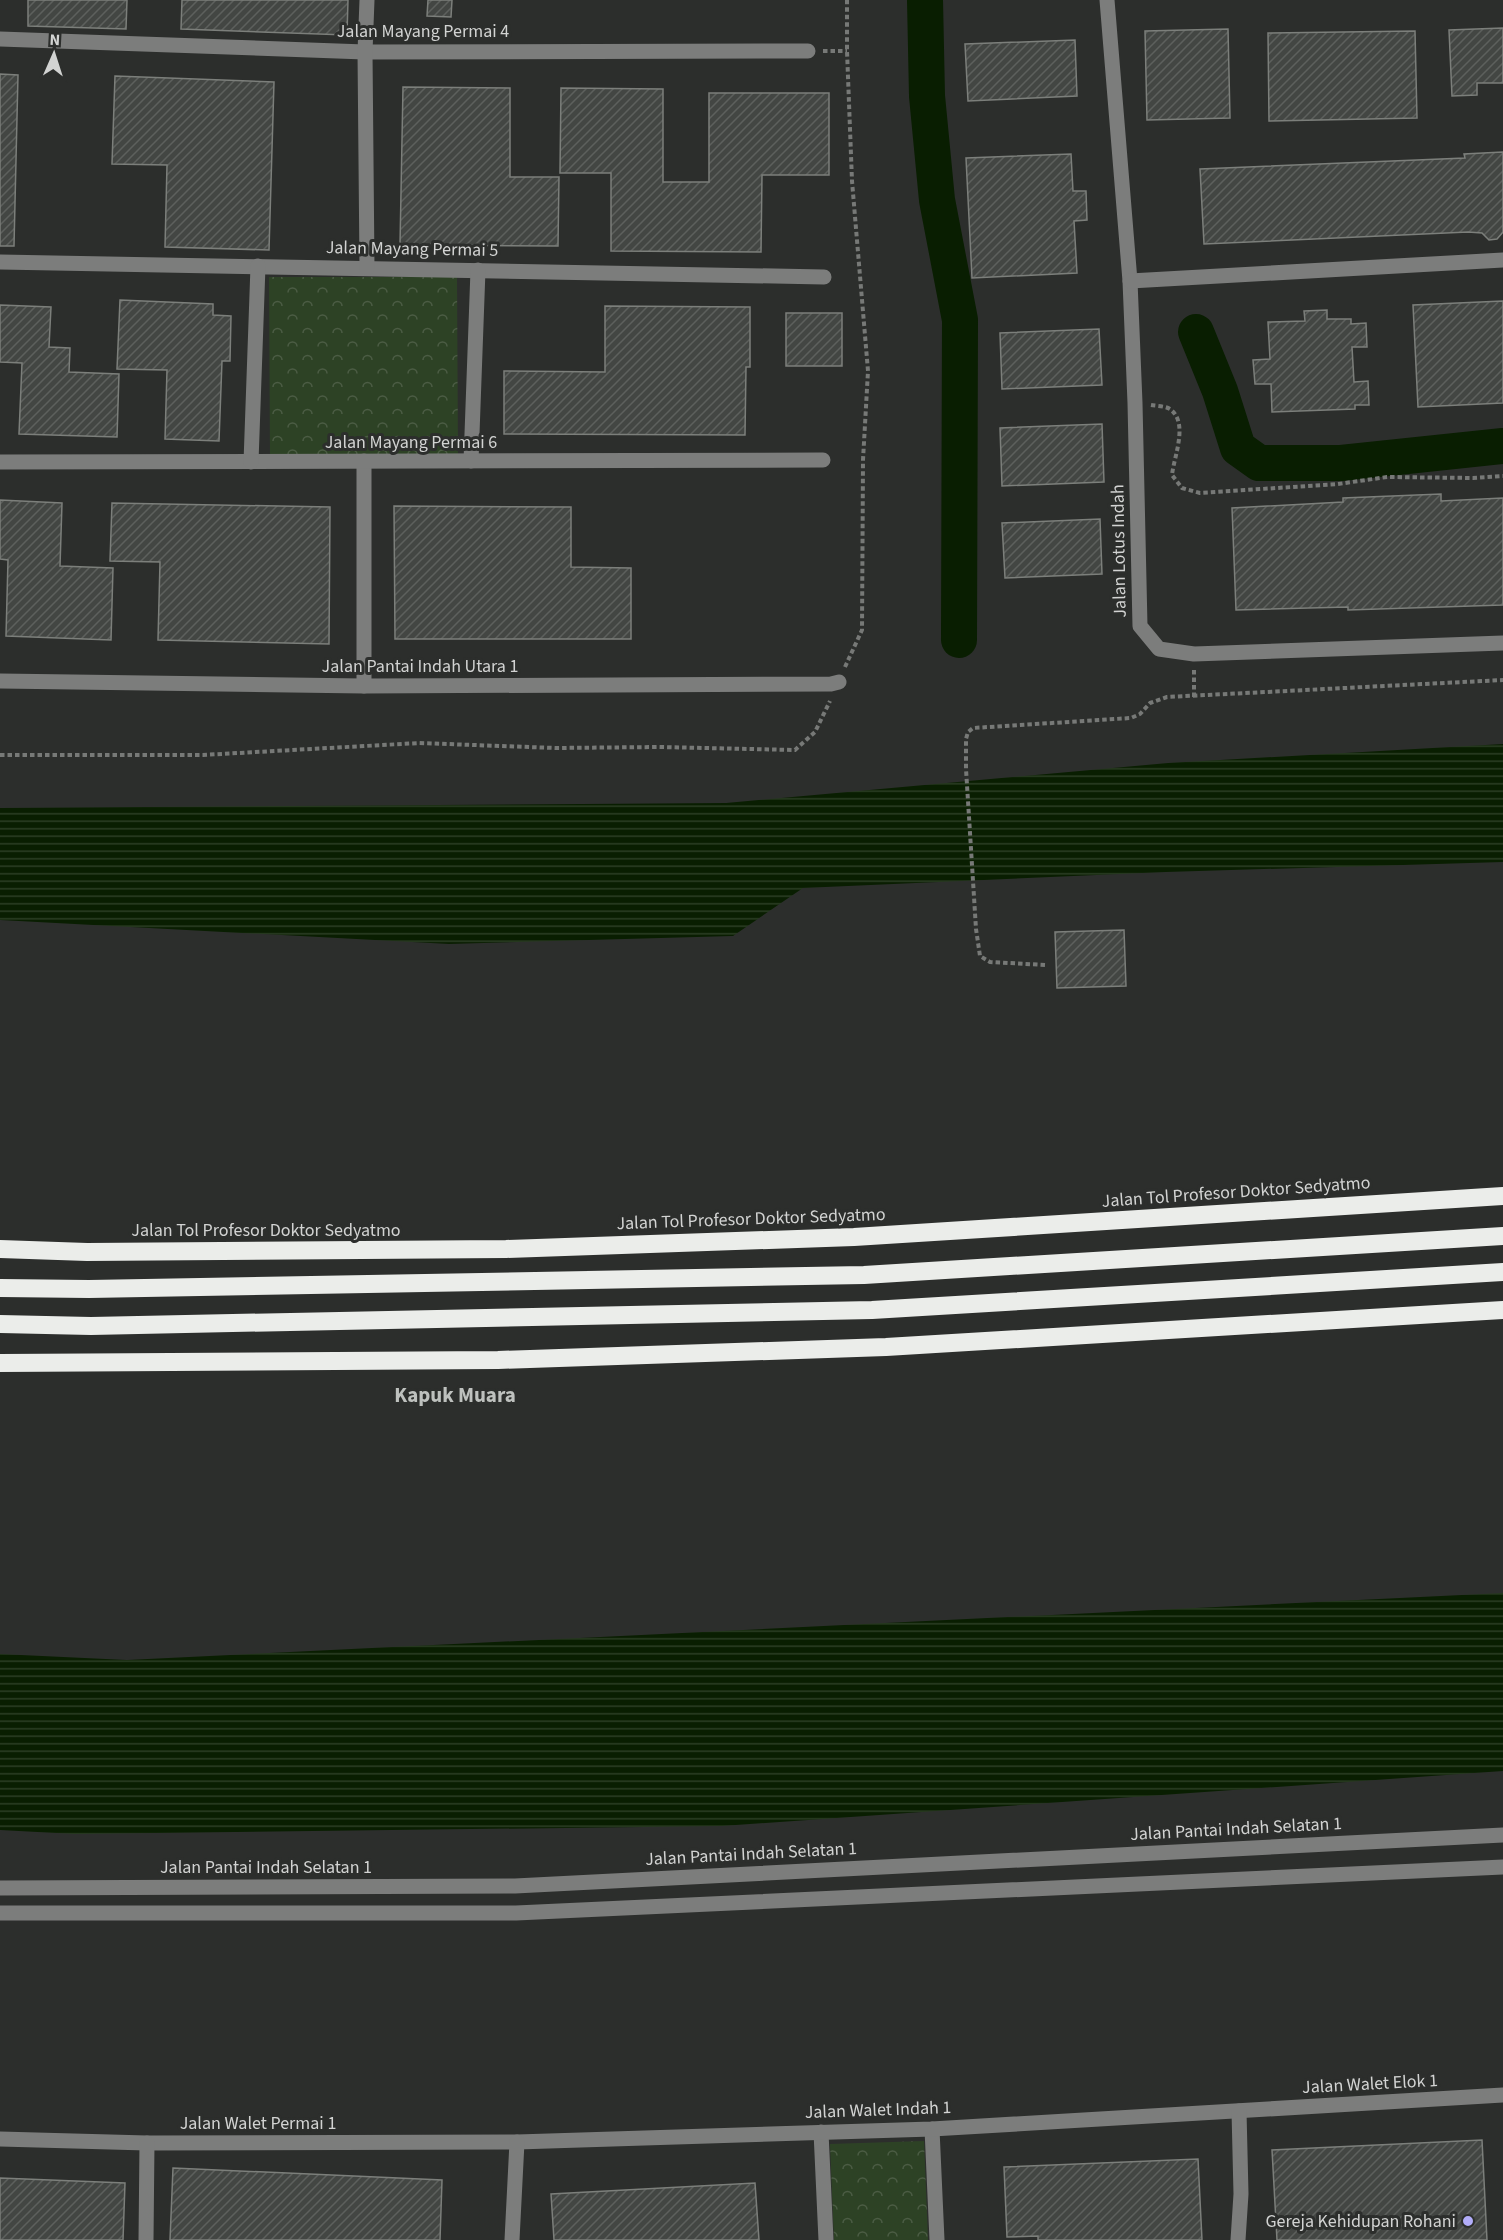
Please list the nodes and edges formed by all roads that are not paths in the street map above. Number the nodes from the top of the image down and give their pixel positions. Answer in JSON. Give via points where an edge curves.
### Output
{"nodes":[{"id":1,"x":367,"y":0,"type":"edge"},
{"id":2,"x":1107,"y":0,"type":"edge"},
{"id":3,"x":0,"y":39,"type":"edge"},
{"id":4,"x":365,"y":51,"type":"junction"},
{"id":5,"x":808,"y":51,"type":"road end"},
{"id":6,"x":1503,"y":260,"type":"edge"},
{"id":7,"x":0,"y":262,"type":"edge"},
{"id":8,"x":258,"y":266,"type":"junction"},
{"id":9,"x":367,"y":268,"type":"junction"},
{"id":10,"x":478,"y":270,"type":"junction"},
{"id":11,"x":824,"y":277,"type":"dead end"},
{"id":12,"x":1130,"y":281,"type":"junction"},
{"id":13,"x":822,"y":460,"type":"dead end"},
{"id":14,"x":364,"y":461,"type":"junction"},
{"id":15,"x":471,"y":461,"type":"junction"},
{"id":16,"x":0,"y":462,"type":"edge"},
{"id":17,"x":251,"y":462,"type":"junction"},
{"id":18,"x":1503,"y":643,"type":"edge"},
{"id":19,"x":0,"y":681,"type":"edge"},
{"id":20,"x":839,"y":682,"type":"road end"},
{"id":21,"x":364,"y":686,"type":"junction"},
{"id":22,"x":1503,"y":1196,"type":"edge"},
{"id":23,"x":1503,"y":1236,"type":"edge"},
{"id":24,"x":0,"y":1249,"type":"edge"},
{"id":25,"x":1503,"y":1272,"type":"edge"},
{"id":26,"x":0,"y":1288,"type":"edge"},
{"id":27,"x":1503,"y":1310,"type":"edge"},
{"id":28,"x":0,"y":1324,"type":"edge"},
{"id":29,"x":0,"y":1363,"type":"edge"},
{"id":30,"x":1503,"y":1835,"type":"edge"},
{"id":31,"x":1503,"y":1867,"type":"edge"},
{"id":32,"x":515,"y":1886,"type":"junction"},
{"id":33,"x":0,"y":1888,"type":"edge"},
{"id":34,"x":0,"y":1913,"type":"edge"},
{"id":35,"x":516,"y":1913,"type":"junction"},
{"id":36,"x":1503,"y":2095,"type":"edge"},
{"id":37,"x":1239,"y":2110,"type":"junction"},
{"id":38,"x":932,"y":2129,"type":"junction"},
{"id":39,"x":821,"y":2132,"type":"junction"},
{"id":40,"x":0,"y":2139,"type":"edge"},
{"id":41,"x":517,"y":2142,"type":"junction"},
{"id":42,"x":147,"y":2143,"type":"junction"},
{"id":43,"x":147,"y":2240,"type":"edge"},
{"id":44,"x":512,"y":2240,"type":"edge"},
{"id":45,"x":825,"y":2240,"type":"edge"},
{"id":46,"x":938,"y":2240,"type":"edge"},
{"id":47,"x":1238,"y":2240,"type":"edge"}],
"edges":[{"from":1,"to":4,"type":"street"},
{"from":2,"to":12,"type":"street","name":"Jalan Lotus Indah"},
{"from":3,"to":4,"type":"street","name":"Jalan Mayang Permai 4"},
{"from":4,"to":5,"type":"street","name":"Jalan Mayang Permai 4"},
{"from":4,"to":9,"type":"street"},
{"from":6,"to":12,"type":"street"},
{"from":7,"to":8,"type":"street","name":"Jalan Mayang Permai 5"},
{"from":8,"to":9,"type":"street","name":"Jalan Mayang Permai 5"},
{"from":8,"to":17,"type":"street"},
{"from":9,"to":10,"type":"street","name":"Jalan Mayang Permai 5"},
{"from":10,"to":11,"type":"street","name":"Jalan Mayang Permai 5"},
{"from":10,"to":15,"type":"street"},
{"from":12,"to":18,"type":"street","name":"Jalan Lotus Indah","via":[[1140,626],[1159,649],[1194,654]]},
{"from":13,"to":15,"type":"street","name":"Jalan Mayang Permai 6"},
{"from":14,"to":15,"type":"street","name":"Jalan Mayang Permai 6"},
{"from":14,"to":17,"type":"street","name":"Jalan Mayang Permai 6"},
{"from":14,"to":21,"type":"street"},
{"from":16,"to":17,"type":"street","name":"Jalan Mayang Permai 6"},
{"from":19,"to":21,"type":"street","name":"Jalan Pantai Indah Utara 1"},
{"from":20,"to":21,"type":"street","name":"Jalan Pantai Indah Utara 1"},
{"from":22,"to":24,"type":"highway","name":"Jalan Tol Profesor Doktor Sedyatmo","via":[[842,1238],[506,1249]]},
{"from":23,"to":26,"type":"highway","via":[[864,1275]]},
{"from":25,"to":28,"type":"highway","via":[[872,1310],[103,1326]]},
{"from":27,"to":29,"type":"highway","via":[[839,1348],[498,1360]]},
{"from":30,"to":32,"type":"street","name":"Jalan Pantai Indah Selatan 1"},
{"from":31,"to":35,"type":"street"},
{"from":32,"to":33,"type":"street","name":"Jalan Pantai Indah Selatan 1"},
{"from":32,"to":35,"type":"street"},
{"from":34,"to":35,"type":"street"},
{"from":36,"to":37,"type":"street","name":"Jalan Walet Elok 1"},
{"from":37,"to":38,"type":"street","name":"Jalan Walet Indah 1"},
{"from":37,"to":47,"type":"street"},
{"from":38,"to":39,"type":"street","name":"Jalan Walet Indah 1"},
{"from":38,"to":46,"type":"street"},
{"from":39,"to":41,"type":"street","name":"Jalan Walet Indah 1"},
{"from":39,"to":45,"type":"street"},
{"from":40,"to":42,"type":"street","name":"Jalan Walet Permai 1"},
{"from":41,"to":42,"type":"street","name":"Jalan Walet Permai 1"},
{"from":41,"to":44,"type":"street"},
{"from":42,"to":43,"type":"street"}]}
